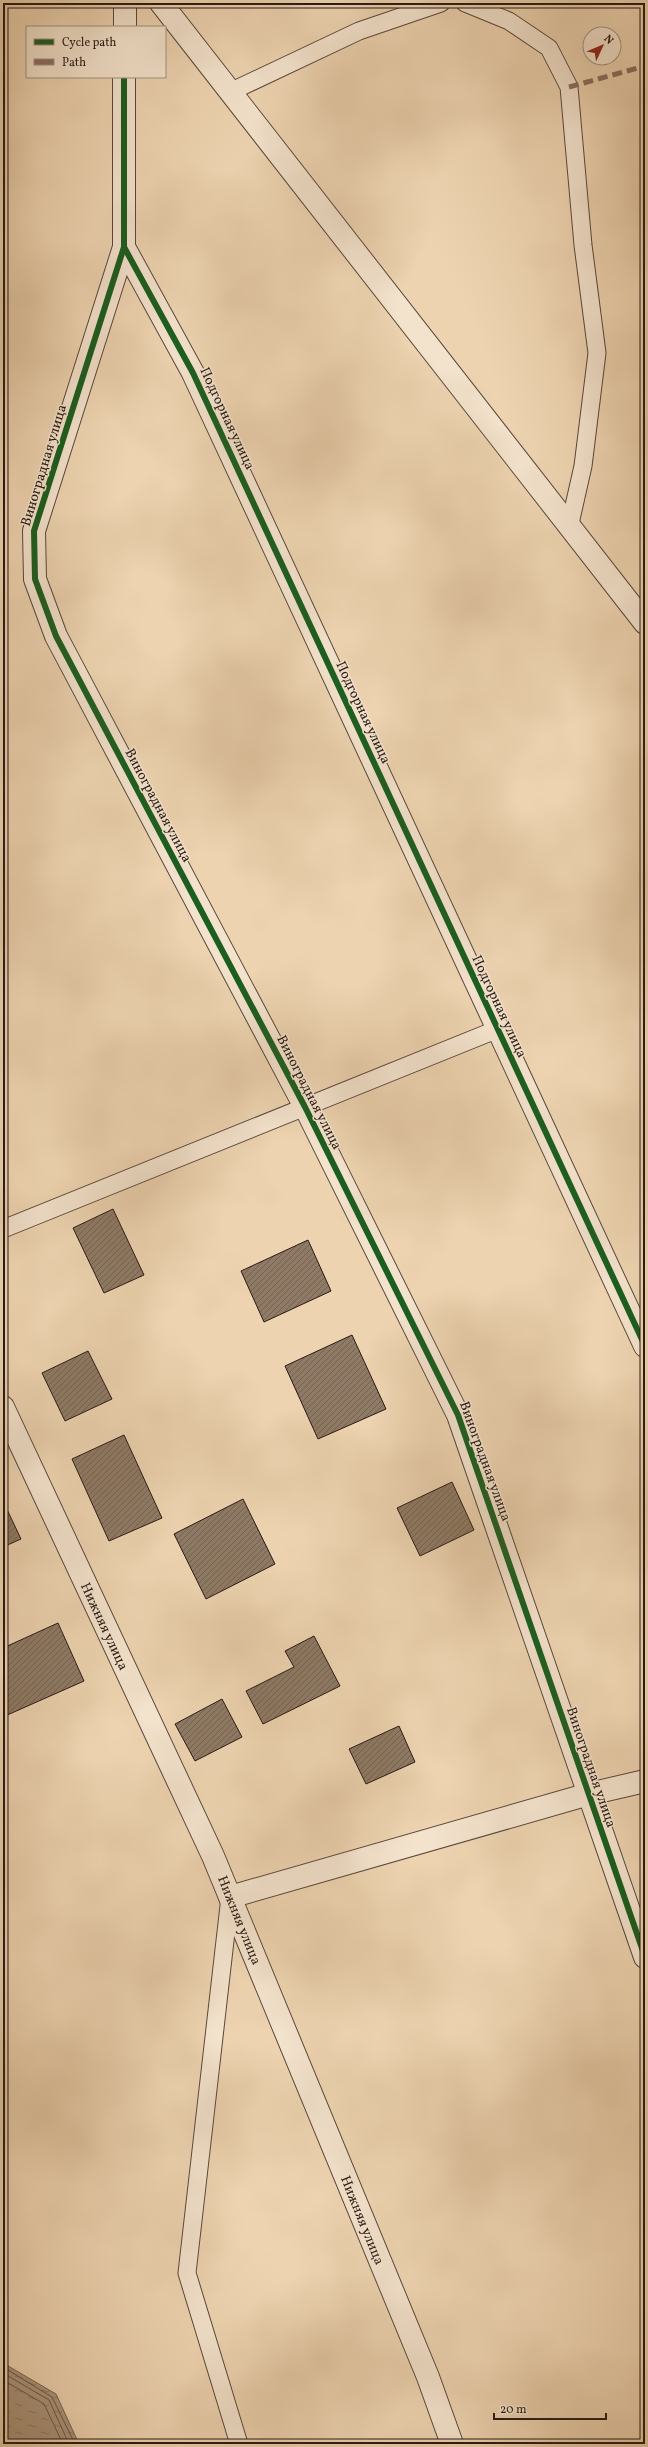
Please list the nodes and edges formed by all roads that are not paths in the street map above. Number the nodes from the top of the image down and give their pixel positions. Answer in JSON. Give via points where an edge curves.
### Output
{"nodes":[{"id":1,"x":125,"y":3,"type":"edge"},
{"id":2,"x":161,"y":3,"type":"edge"},
{"id":3,"x":441,"y":3,"type":"edge"},
{"id":4,"x":465,"y":3,"type":"edge"},
{"id":5,"x":125,"y":26,"type":"edge"},
{"id":6,"x":124,"y":78,"type":"edge"},
{"id":7,"x":230,"y":92,"type":"junction"},
{"id":8,"x":124,"y":247,"type":"junction"},
{"id":9,"x":569,"y":528,"type":"junction"},
{"id":10,"x":645,"y":623,"type":"edge"},
{"id":11,"x":498,"y":1028,"type":"junction"},
{"id":12,"x":305,"y":1106,"type":"junction"},
{"id":13,"x":3,"y":1229,"type":"edge"},
{"id":14,"x":645,"y":1346,"type":"edge"},
{"id":15,"x":3,"y":1407,"type":"edge"},
{"id":16,"x":645,"y":1781,"type":"edge"},
{"id":17,"x":589,"y":1794,"type":"junction"},
{"id":18,"x":230,"y":1897,"type":"junction"},
{"id":19,"x":645,"y":1957,"type":"edge"},
{"id":20,"x":239,"y":2444,"type":"edge"},
{"id":21,"x":452,"y":2444,"type":"edge"}],
"edges":[{"from":1,"to":5,"type":"street"},
{"from":2,"to":7,"type":"street"},
{"from":3,"to":7,"type":"lane","via":[[359,31]]},
{"from":4,"to":9,"type":"lane","via":[[508,21],[549,48],[569,87],[583,245],[597,353],[583,466]]},
{"from":6,"to":8,"type":"street","name":"Подгорная улица"},
{"from":7,"to":9,"type":"street"},
{"from":8,"to":11,"type":"street","name":"Подгорная улица","via":[[193,372]]},
{"from":8,"to":12,"type":"street","name":"Виноградная улица","via":[[34,531],[34,580],[56,636]]},
{"from":9,"to":10,"type":"street"},
{"from":11,"to":12,"type":"lane"},
{"from":11,"to":14,"type":"street","name":"Подгорная улица"},
{"from":12,"to":13,"type":"lane"},
{"from":12,"to":17,"type":"street","name":"Виноградная улица","via":[[458,1415]]},
{"from":15,"to":18,"type":"street","name":"Нижняя улица"},
{"from":16,"to":17,"type":"street"},
{"from":17,"to":18,"type":"street"},
{"from":17,"to":19,"type":"street","name":"Виноградная улица"},
{"from":18,"to":20,"type":"lane","via":[[187,2273]]},
{"from":18,"to":21,"type":"street","name":"Нижняя улица","via":[[428,2377]]}]}
